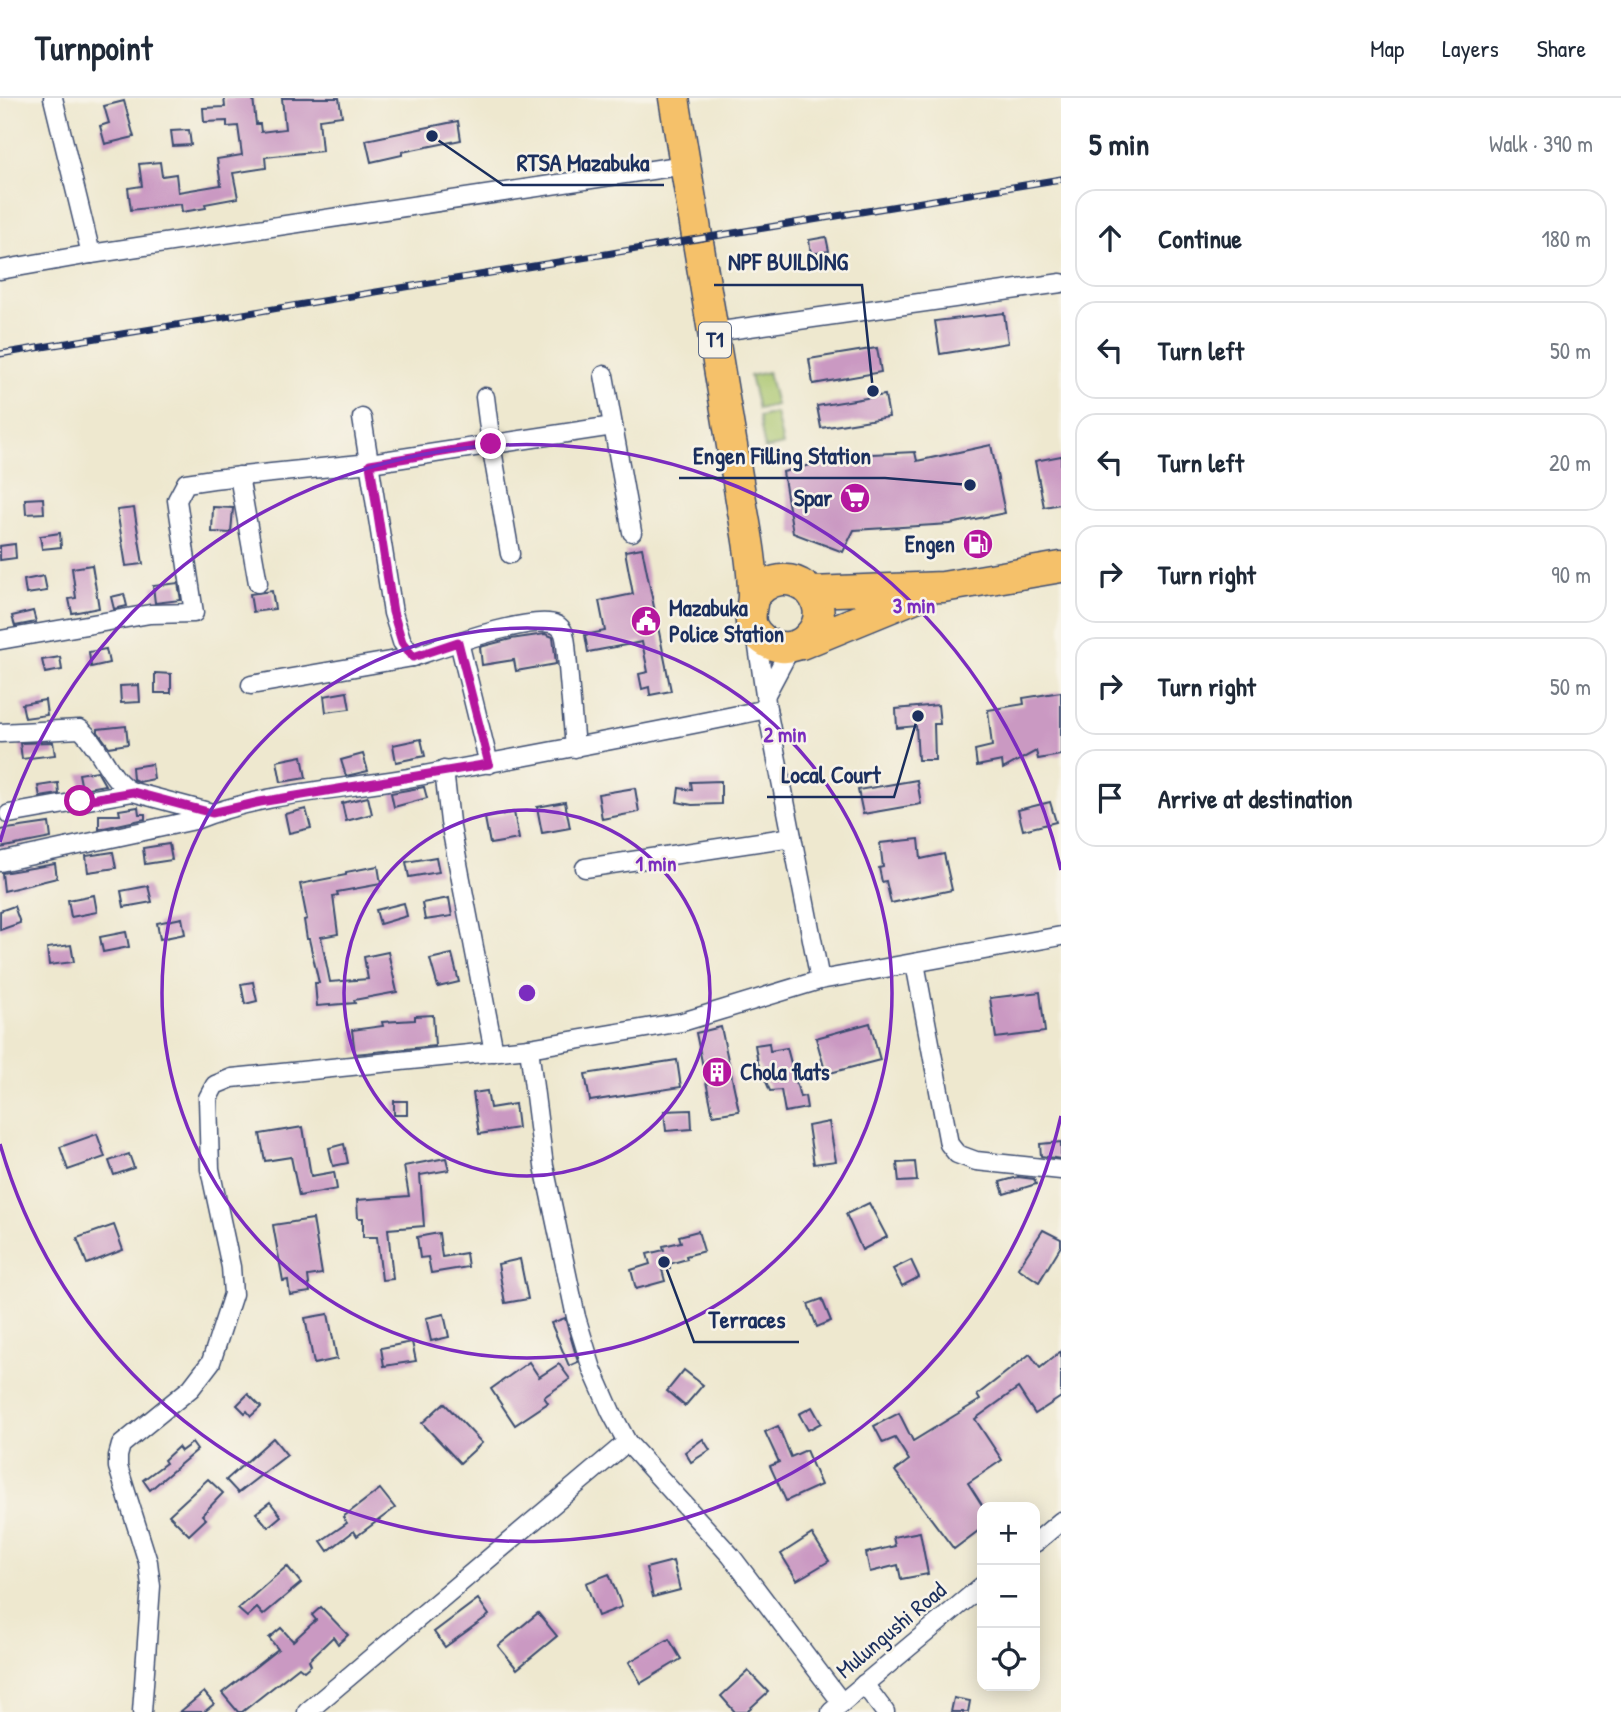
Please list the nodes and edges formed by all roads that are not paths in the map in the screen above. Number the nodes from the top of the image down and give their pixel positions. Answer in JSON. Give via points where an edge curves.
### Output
{"nodes":[{"id":1,"x":53,"y":98,"type":"edge"},
{"id":2,"x":674,"y":98,"type":"edge"},
{"id":3,"x":685,"y":165,"type":"junction"},
{"id":4,"x":91,"y":254,"type":"junction"},
{"id":5,"x":0,"y":270,"type":"edge"},
{"id":6,"x":1061,"y":283,"type":"edge"},
{"id":7,"x":714,"y":332,"type":"junction"},
{"id":8,"x":604,"y":375,"type":"dead end"},
{"id":9,"x":485,"y":397,"type":"dead end"},
{"id":10,"x":362,"y":418,"type":"dead end"},
{"id":11,"x":613,"y":426,"type":"junction"},
{"id":12,"x":491,"y":444,"type":"junction"},
{"id":13,"x":370,"y":464,"type":"junction"},
{"id":14,"x":239,"y":476,"type":"junction"},
{"id":15,"x":744,"y":515,"type":"junction"},
{"id":16,"x":632,"y":532,"type":"dead end"},
{"id":17,"x":510,"y":554,"type":"dead end"},
{"id":18,"x":1061,"y":566,"type":"edge"},
{"id":19,"x":780,"y":579,"type":"junction"},
{"id":20,"x":258,"y":583,"type":"dead end"},
{"id":21,"x":943,"y":587,"type":"junction"},
{"id":22,"x":811,"y":592,"type":"junction"},
{"id":23,"x":753,"y":598,"type":"junction"},
{"id":24,"x":755,"y":633,"type":"junction"},
{"id":25,"x":0,"y":640,"type":"edge"},
{"id":26,"x":458,"y":642,"type":"junction"},
{"id":27,"x":795,"y":646,"type":"junction"},
{"id":28,"x":413,"y":657,"type":"junction"},
{"id":29,"x":251,"y":685,"type":"dead end"},
{"id":30,"x":766,"y":701,"type":"junction"},
{"id":31,"x":0,"y":733,"type":"edge"},
{"id":32,"x":575,"y":748,"type":"junction"},
{"id":33,"x":489,"y":764,"type":"junction"},
{"id":34,"x":444,"y":770,"type":"junction"},
{"id":35,"x":133,"y":792,"type":"junction"},
{"id":36,"x":212,"y":813,"type":"junction"},
{"id":37,"x":9,"y":814,"type":"dead end"},
{"id":38,"x":792,"y":837,"type":"junction"},
{"id":39,"x":0,"y":862,"type":"edge"},
{"id":40,"x":585,"y":868,"type":"dead end"},
{"id":41,"x":1061,"y":936,"type":"edge"},
{"id":42,"x":915,"y":963,"type":"junction"},
{"id":43,"x":820,"y":980,"type":"junction"},
{"id":44,"x":529,"y":1048,"type":"junction"},
{"id":45,"x":494,"y":1052,"type":"junction"},
{"id":46,"x":1061,"y":1170,"type":"edge"},
{"id":47,"x":627,"y":1442,"type":"junction"},
{"id":48,"x":1061,"y":1521,"type":"edge"},
{"id":49,"x":1040,"y":1539,"type":"edge"},
{"id":50,"x":977,"y":1590,"type":"edge"},
{"id":51,"x":864,"y":1684,"type":"junction"},
{"id":52,"x":836,"y":1707,"type":"edge"},
{"id":53,"x":142,"y":1712,"type":"edge"},
{"id":54,"x":307,"y":1712,"type":"edge"},
{"id":55,"x":885,"y":1712,"type":"edge"}],
"edges":[{"from":1,"to":4,"type":"street"},
{"from":2,"to":3,"type":"highway","number":"T1"},
{"from":3,"to":4,"type":"street"},
{"from":3,"to":7,"type":"highway","number":"T1"},
{"from":4,"to":5,"type":"street"},
{"from":6,"to":7,"type":"street"},
{"from":7,"to":15,"type":"highway","number":"T1"},
{"from":8,"to":11,"type":"street"},
{"from":9,"to":12,"type":"street"},
{"from":10,"to":13,"type":"street"},
{"from":11,"to":12,"type":"street"},
{"from":11,"to":16,"type":"street"},
{"from":12,"to":13,"type":"street"},
{"from":12,"to":17,"type":"street"},
{"from":13,"to":14,"type":"street"},
{"from":13,"to":28,"type":"street","via":[[393,612],[402,642]]},
{"from":14,"to":20,"type":"street"},
{"from":14,"to":25,"type":"street","via":[[186,484],[177,500],[194,613],[150,614]]},
{"from":15,"to":19,"type":"highway","number":"T1"},
{"from":15,"to":23,"type":"highway","number":"T1"},
{"from":18,"to":21,"type":"highway"},
{"from":19,"to":22,"type":"highway","via":[[797,582]]},
{"from":19,"to":23,"type":"highway"},
{"from":21,"to":22,"type":"highway"},
{"from":21,"to":27,"type":"highway"},
{"from":22,"to":27,"type":"highway","via":[[817,603],[816,627]]},
{"from":23,"to":24,"type":"highway","number":"T1","via":[[750,616]]},
{"from":24,"to":27,"type":"highway","via":[[778,647]]},
{"from":24,"to":30,"type":"street"},
{"from":26,"to":28,"type":"street"},
{"from":26,"to":32,"type":"street","via":[[524,624],[559,625],[566,644]]},
{"from":26,"to":33,"type":"street"},
{"from":27,"to":30,"type":"street"},
{"from":28,"to":29,"type":"street"},
{"from":30,"to":32,"type":"street"},
{"from":30,"to":38,"type":"street"},
{"from":31,"to":35,"type":"street","via":[[80,729],[119,784]]},
{"from":32,"to":33,"type":"street"},
{"from":33,"to":34,"type":"street"},
{"from":34,"to":36,"type":"street"},
{"from":34,"to":45,"type":"street"},
{"from":35,"to":36,"type":"street"},
{"from":35,"to":37,"type":"street"},
{"from":36,"to":39,"type":"street"},
{"from":38,"to":40,"type":"street"},
{"from":38,"to":43,"type":"street"},
{"from":41,"to":42,"type":"street"},
{"from":42,"to":43,"type":"street"},
{"from":42,"to":46,"type":"street","via":[[949,1144],[957,1154],[976,1161]]},
{"from":43,"to":44,"type":"street","via":[[682,1022]]},
{"from":44,"to":45,"type":"street"},
{"from":44,"to":47,"type":"street","via":[[544,1166],[576,1317],[592,1369]]},
{"from":45,"to":53,"type":"street","via":[[232,1078],[210,1091],[210,1169],[233,1294],[211,1362],[191,1388],[121,1446],[118,1455],[151,1586]]},
{"from":47,"to":52,"type":"street","via":[[731,1556]]},
{"from":47,"to":54,"type":"street"},
{"from":48,"to":49,"type":"street"},
{"from":50,"to":51,"type":"street","name":"Mulungushi Road"},
{"from":51,"to":52,"type":"street","name":"Mulungushi Road"},
{"from":51,"to":55,"type":"street"}]}
